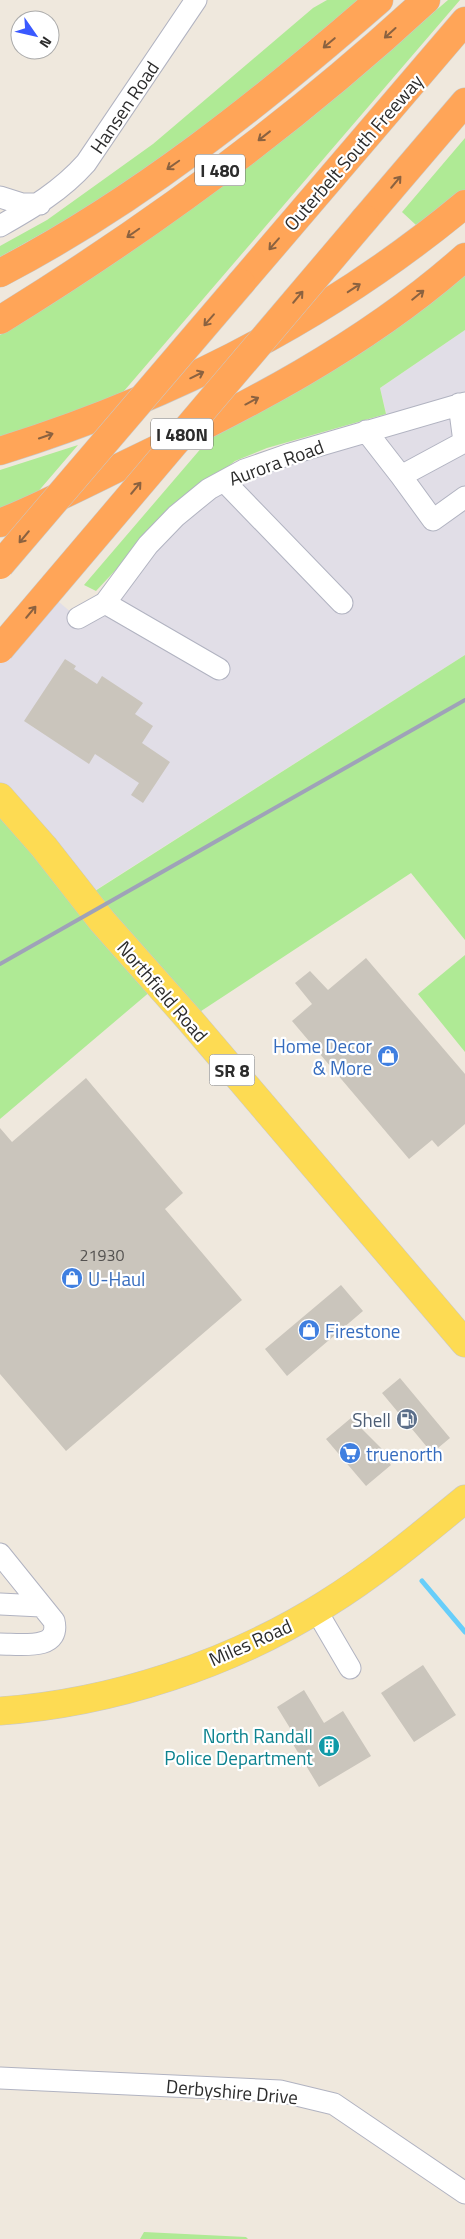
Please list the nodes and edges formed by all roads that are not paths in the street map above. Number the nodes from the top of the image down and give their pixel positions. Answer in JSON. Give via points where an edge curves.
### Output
{"nodes":[{"id":1,"x":196,"y":0,"type":"edge"},
{"id":2,"x":379,"y":0,"type":"edge"},
{"id":3,"x":426,"y":0,"type":"edge"},
{"id":4,"x":465,"y":21,"type":"edge"},
{"id":5,"x":465,"y":102,"type":"edge"},
{"id":6,"x":0,"y":197,"type":"edge"},
{"id":7,"x":40,"y":204,"type":"junction"},
{"id":8,"x":465,"y":204,"type":"edge"},
{"id":9,"x":0,"y":226,"type":"edge"},
{"id":10,"x":465,"y":257,"type":"edge"},
{"id":11,"x":0,"y":273,"type":"edge"},
{"id":12,"x":0,"y":320,"type":"edge"},
{"id":13,"x":462,"y":404,"type":"edge"},
{"id":14,"x":366,"y":431,"type":"junction"},
{"id":15,"x":464,"y":443,"type":"edge"},
{"id":16,"x":0,"y":451,"type":"edge"},
{"id":17,"x":401,"y":476,"type":"junction"},
{"id":18,"x":224,"y":481,"type":"junction"},
{"id":19,"x":465,"y":497,"type":"edge"},
{"id":20,"x":0,"y":523,"type":"edge"},
{"id":21,"x":0,"y":565,"type":"edge"},
{"id":22,"x":105,"y":603,"type":"junction"},
{"id":23,"x":342,"y":603,"type":"dead end"},
{"id":24,"x":78,"y":618,"type":"dead end"},
{"id":25,"x":0,"y":649,"type":"edge"},
{"id":26,"x":219,"y":669,"type":"dead end"},
{"id":27,"x":0,"y":797,"type":"edge"},
{"id":28,"x":465,"y":1343,"type":"edge"},
{"id":29,"x":465,"y":1498,"type":"edge"},
{"id":30,"x":0,"y":1554,"type":"edge"},
{"id":31,"x":7,"y":1571,"type":"edge"},
{"id":32,"x":0,"y":1604,"type":"edge"},
{"id":33,"x":41,"y":1606,"type":"junction"},
{"id":34,"x":316,"y":1610,"type":"junction"},
{"id":35,"x":0,"y":1644,"type":"edge"},
{"id":36,"x":350,"y":1668,"type":"dead end"},
{"id":37,"x":0,"y":1711,"type":"edge"},
{"id":38,"x":0,"y":2078,"type":"edge"},
{"id":39,"x":465,"y":2194,"type":"edge"}],
"edges":[{"from":1,"to":7,"type":"street","name":"Hansen Road","via":[[86,163]]},
{"from":2,"to":11,"type":"highway","one_way":true,"via":[[284,81],[193,151],[102,214]]},
{"from":3,"to":12,"type":"highway","number":"I 480","one_way":true,"via":[[339,76],[203,184]]},
{"from":4,"to":21,"type":"highway","name":"Outerbelt South Freeway","number":"I 480N","one_way":true,"bridge":true},
{"from":25,"to":5,"type":"highway","number":"I 480N","one_way":true,"bridge":true},
{"from":6,"to":7,"type":"street","via":[[22,204]]},
{"from":7,"to":9,"type":"street","name":"Hansen Road"},
{"from":16,"to":8,"type":"highway","one_way":true,"via":[[145,399],[265,341],[366,280]]},
{"from":20,"to":10,"type":"highway","one_way":true,"via":[[172,442],[338,353],[395,314]]},
{"from":13,"to":14,"type":"street","name":"Aurora Road"},
{"from":13,"to":15,"type":"street"},
{"from":14,"to":17,"type":"street"},
{"from":14,"to":18,"type":"street","name":"Aurora Road","via":[[244,470]]},
{"from":15,"to":17,"type":"street"},
{"from":17,"to":19,"type":"street","via":[[433,520]]},
{"from":18,"to":22,"type":"street","name":"Aurora Road","via":[[176,516],[148,545]]},
{"from":18,"to":23,"type":"street"},
{"from":22,"to":24,"type":"street","name":"Aurora Road"},
{"from":22,"to":26,"type":"street"},
{"from":27,"to":28,"type":"main road","name":"Northfield Road","number":"SR 8","via":[[102,921]]},
{"from":29,"to":34,"type":"main road","name":"Miles Road","via":[[397,1556]]},
{"from":30,"to":31,"type":"street"},
{"from":31,"to":33,"type":"street"},
{"from":32,"to":33,"type":"street"},
{"from":33,"to":35,"type":"street","via":[[54,1621],[56,1631],[52,1638],[43,1643]]},
{"from":34,"to":36,"type":"street"},
{"from":34,"to":37,"type":"main road","name":"Miles Road","via":[[240,1648],[153,1681],[76,1700]]},
{"from":38,"to":39,"type":"street","name":"Derbyshire Drive","via":[[280,2091],[334,2104]]}]}
